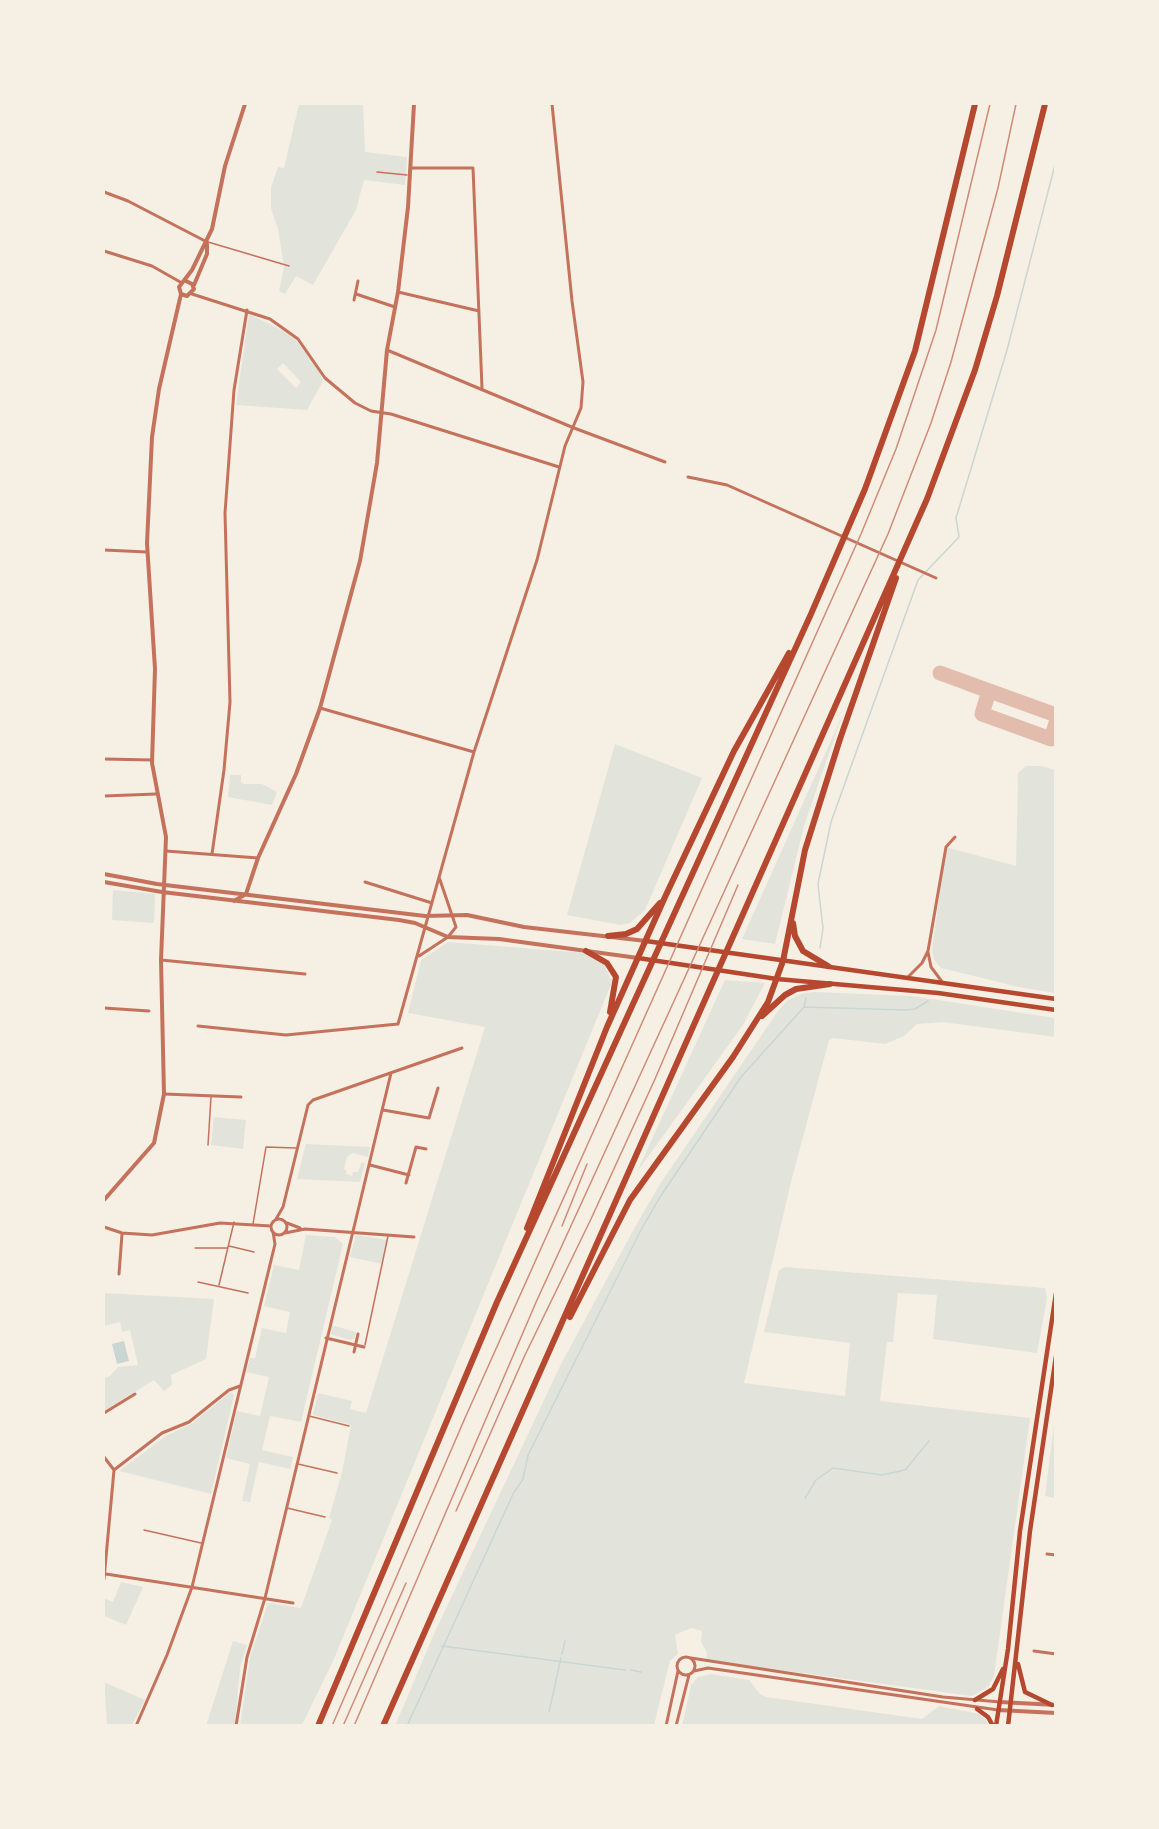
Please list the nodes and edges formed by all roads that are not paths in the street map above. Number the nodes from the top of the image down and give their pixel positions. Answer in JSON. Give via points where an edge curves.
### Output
{"nodes":[{"id":1,"x":245,"y":104,"type":"edge"},
{"id":2,"x":414,"y":104,"type":"edge"},
{"id":3,"x":552,"y":104,"type":"edge"},
{"id":4,"x":975,"y":104,"type":"edge"},
{"id":5,"x":1045,"y":104,"type":"edge"},
{"id":6,"x":412,"y":168,"type":"junction"},
{"id":7,"x":377,"y":172,"type":"dead end"},
{"id":8,"x":411,"y":176,"type":"junction"},
{"id":9,"x":104,"y":192,"type":"edge"},
{"id":10,"x":207,"y":242,"type":"junction"},
{"id":11,"x":104,"y":251,"type":"edge"},
{"id":12,"x":289,"y":266,"type":"dead end"},
{"id":13,"x":358,"y":281,"type":"dead end"},
{"id":14,"x":184,"y":282,"type":"junction"},
{"id":15,"x":194,"y":286,"type":"junction"},
{"id":16,"x":398,"y":292,"type":"junction"},
{"id":17,"x":181,"y":294,"type":"junction"},
{"id":18,"x":192,"y":294,"type":"junction"},
{"id":19,"x":356,"y":294,"type":"junction"},
{"id":20,"x":354,"y":300,"type":"dead end"},
{"id":21,"x":396,"y":307,"type":"junction"},
{"id":22,"x":248,"y":310,"type":"junction"},
{"id":23,"x":479,"y":311,"type":"junction"},
{"id":24,"x":387,"y":350,"type":"junction"},
{"id":25,"x":482,"y":388,"type":"junction"},
{"id":26,"x":380,"y":412,"type":"junction"},
{"id":27,"x":574,"y":428,"type":"junction"},
{"id":28,"x":665,"y":462,"type":"dead end"},
{"id":29,"x":559,"y":467,"type":"junction"},
{"id":30,"x":688,"y":477,"type":"dead end"},
{"id":31,"x":910,"y":539,"type":"junction"},
{"id":32,"x":104,"y":550,"type":"edge"},
{"id":33,"x":147,"y":552,"type":"junction"},
{"id":34,"x":936,"y":579,"type":"dead end"},
{"id":35,"x":811,"y":614,"type":"junction"},
{"id":36,"x":320,"y":708,"type":"junction"},
{"id":37,"x":474,"y":752,"type":"junction"},
{"id":38,"x":104,"y":759,"type":"edge"},
{"id":39,"x":152,"y":760,"type":"junction"},
{"id":40,"x":156,"y":794,"type":"junction"},
{"id":41,"x":104,"y":796,"type":"edge"},
{"id":42,"x":955,"y":837,"type":"dead end"},
{"id":43,"x":166,"y":851,"type":"junction"},
{"id":44,"x":212,"y":854,"type":"junction"},
{"id":45,"x":258,"y":858,"type":"junction"},
{"id":46,"x":104,"y":874,"type":"edge"},
{"id":47,"x":439,"y":875,"type":"junction"},
{"id":48,"x":104,"y":882,"type":"edge"},
{"id":49,"x":365,"y":882,"type":"dead end"},
{"id":50,"x":163,"y":884,"type":"junction"},
{"id":51,"x":162,"y":892,"type":"junction"},
{"id":52,"x":246,"y":894,"type":"junction"},
{"id":53,"x":665,"y":897,"type":"junction"},
{"id":54,"x":234,"y":901,"type":"junction"},
{"id":55,"x":432,"y":903,"type":"junction"},
{"id":56,"x":454,"y":915,"type":"junction"},
{"id":57,"x":429,"y":916,"type":"junction"},
{"id":58,"x":793,"y":919,"type":"junction"},
{"id":59,"x":427,"y":930,"type":"junction"},
{"id":60,"x":608,"y":936,"type":"junction"},
{"id":61,"x":448,"y":938,"type":"junction"},
{"id":62,"x":649,"y":942,"type":"junction"},
{"id":63,"x":586,"y":951,"type":"junction"},
{"id":64,"x":928,"y":951,"type":"junction"},
{"id":65,"x":417,"y":959,"type":"junction"},
{"id":66,"x":641,"y":959,"type":"junction"},
{"id":67,"x":161,"y":960,"type":"junction"},
{"id":68,"x":783,"y":961,"type":"junction"},
{"id":69,"x":828,"y":966,"type":"junction"},
{"id":70,"x":305,"y":974,"type":"dead end"},
{"id":71,"x":907,"y":978,"type":"junction"},
{"id":72,"x":777,"y":979,"type":"junction"},
{"id":73,"x":943,"y":983,"type":"junction"},
{"id":74,"x":830,"y":984,"type":"junction"},
{"id":75,"x":1056,"y":999,"type":"edge"},
{"id":76,"x":104,"y":1008,"type":"edge"},
{"id":77,"x":1056,"y":1010,"type":"edge"},
{"id":78,"x":149,"y":1011,"type":"dead end"},
{"id":79,"x":758,"y":1021,"type":"junction"},
{"id":80,"x":198,"y":1026,"type":"dead end"},
{"id":81,"x":607,"y":1027,"type":"junction"},
{"id":82,"x":462,"y":1048,"type":"dead end"},
{"id":83,"x":392,"y":1073,"type":"junction"},
{"id":84,"x":438,"y":1088,"type":"dead end"},
{"id":85,"x":164,"y":1094,"type":"junction"},
{"id":86,"x":211,"y":1096,"type":"junction"},
{"id":87,"x":241,"y":1097,"type":"dead end"},
{"id":88,"x":383,"y":1110,"type":"junction"},
{"id":89,"x":208,"y":1145,"type":"dead end"},
{"id":90,"x":297,"y":1148,"type":"junction"},
{"id":91,"x":426,"y":1149,"type":"dead end"},
{"id":92,"x":370,"y":1165,"type":"junction"},
{"id":93,"x":409,"y":1175,"type":"junction"},
{"id":94,"x":406,"y":1183,"type":"dead end"},
{"id":95,"x":104,"y":1200,"type":"edge"},
{"id":96,"x":283,"y":1207,"type":"junction"},
{"id":97,"x":276,"y":1219,"type":"junction"},
{"id":98,"x":234,"y":1222,"type":"junction"},
{"id":99,"x":286,"y":1222,"type":"junction"},
{"id":100,"x":253,"y":1224,"type":"junction"},
{"id":101,"x":271,"y":1226,"type":"junction"},
{"id":102,"x":104,"y":1227,"type":"edge"},
{"id":103,"x":305,"y":1229,"type":"junction"},
{"id":104,"x":273,"y":1232,"type":"junction"},
{"id":105,"x":352,"y":1232,"type":"junction"},
{"id":106,"x":122,"y":1233,"type":"junction"},
{"id":107,"x":284,"y":1234,"type":"junction"},
{"id":108,"x":388,"y":1235,"type":"junction"},
{"id":109,"x":414,"y":1237,"type":"dead end"},
{"id":110,"x":275,"y":1244,"type":"junction"},
{"id":111,"x":228,"y":1247,"type":"junction"},
{"id":112,"x":195,"y":1248,"type":"dead end"},
{"id":113,"x":254,"y":1252,"type":"dead end"},
{"id":114,"x":119,"y":1274,"type":"dead end"},
{"id":115,"x":198,"y":1282,"type":"dead end"},
{"id":116,"x":219,"y":1285,"type":"junction"},
{"id":117,"x":248,"y":1293,"type":"dead end"},
{"id":118,"x":1056,"y":1293,"type":"edge"},
{"id":119,"x":497,"y":1302,"type":"junction"},
{"id":120,"x":358,"y":1334,"type":"dead end"},
{"id":121,"x":326,"y":1338,"type":"junction"},
{"id":122,"x":355,"y":1345,"type":"junction"},
{"id":123,"x":364,"y":1347,"type":"joint"},
{"id":124,"x":354,"y":1352,"type":"dead end"},
{"id":125,"x":1056,"y":1356,"type":"edge"},
{"id":126,"x":240,"y":1386,"type":"junction"},
{"id":127,"x":135,"y":1394,"type":"dead end"},
{"id":128,"x":526,"y":1404,"type":"junction"},
{"id":129,"x":104,"y":1413,"type":"edge"},
{"id":130,"x":308,"y":1416,"type":"junction"},
{"id":131,"x":349,"y":1426,"type":"dead end"},
{"id":132,"x":104,"y":1457,"type":"edge"},
{"id":133,"x":297,"y":1463,"type":"junction"},
{"id":134,"x":114,"y":1470,"type":"junction"},
{"id":135,"x":338,"y":1473,"type":"dead end"},
{"id":136,"x":286,"y":1508,"type":"junction"},
{"id":137,"x":325,"y":1517,"type":"dead end"},
{"id":138,"x":144,"y":1530,"type":"dead end"},
{"id":139,"x":203,"y":1543,"type":"junction"},
{"id":140,"x":1047,"y":1554,"type":"dead end"},
{"id":141,"x":1056,"y":1555,"type":"edge"},
{"id":142,"x":105,"y":1574,"type":"junction"},
{"id":143,"x":104,"y":1579,"type":"edge"},
{"id":144,"x":192,"y":1587,"type":"junction"},
{"id":145,"x":265,"y":1598,"type":"junction"},
{"id":146,"x":293,"y":1603,"type":"dead end"},
{"id":147,"x":1008,"y":1649,"type":"junction"},
{"id":148,"x":1017,"y":1651,"type":"junction"},
{"id":149,"x":1034,"y":1651,"type":"dead end"},
{"id":150,"x":1056,"y":1654,"type":"edge"},
{"id":151,"x":691,"y":1658,"type":"junction"},
{"id":152,"x":678,"y":1671,"type":"junction"},
{"id":153,"x":694,"y":1671,"type":"junction"},
{"id":154,"x":689,"y":1675,"type":"junction"},
{"id":155,"x":975,"y":1700,"type":"junction"},
{"id":156,"x":1000,"y":1702,"type":"junction"},
{"id":157,"x":1011,"y":1703,"type":"junction"},
{"id":158,"x":1054,"y":1705,"type":"edge"},
{"id":159,"x":977,"y":1709,"type":"junction"},
{"id":160,"x":998,"y":1710,"type":"junction"},
{"id":161,"x":1010,"y":1711,"type":"junction"},
{"id":162,"x":1056,"y":1713,"type":"edge"},
{"id":163,"x":136,"y":1725,"type":"edge"},
{"id":164,"x":236,"y":1725,"type":"edge"},
{"id":165,"x":318,"y":1725,"type":"edge"},
{"id":166,"x":383,"y":1725,"type":"edge"},
{"id":167,"x":666,"y":1725,"type":"edge"},
{"id":168,"x":676,"y":1725,"type":"edge"},
{"id":169,"x":995,"y":1725,"type":"edge"},
{"id":170,"x":1008,"y":1725,"type":"edge"}],
"edges":[{"from":1,"to":10,"type":"street"},
{"from":2,"to":6,"type":"street"},
{"from":3,"to":27,"type":"street","via":[[584,382]]},
{"from":4,"to":35,"type":"highway","via":[[915,351],[865,489]]},
{"from":5,"to":31,"type":"highway","via":[[975,370]]},
{"from":6,"to":8,"type":"street"},
{"from":6,"to":23,"type":"street","via":[[473,168]]},
{"from":7,"to":8,"type":"lane"},
{"from":8,"to":16,"type":"street"},
{"from":9,"to":10,"type":"street"},
{"from":10,"to":12,"type":"lane"},
{"from":10,"to":14,"type":"street"},
{"from":10,"to":15,"type":"street","via":[[207,254]]},
{"from":11,"to":14,"type":"street","via":[[152,266]]},
{"from":13,"to":19,"type":"street"},
{"from":14,"to":15,"type":"street"},
{"from":14,"to":17,"type":"street"},
{"from":15,"to":18,"type":"street"},
{"from":16,"to":21,"type":"street"},
{"from":16,"to":23,"type":"street"},
{"from":17,"to":18,"type":"street"},
{"from":17,"to":33,"type":"street","via":[[152,437]]},
{"from":18,"to":22,"type":"street"},
{"from":19,"to":20,"type":"street"},
{"from":19,"to":21,"type":"street"},
{"from":21,"to":24,"type":"street"},
{"from":22,"to":26,"type":"street","via":[[270,319],[298,339],[338,391],[355,403]]},
{"from":22,"to":44,"type":"street","via":[[234,390],[225,513],[230,702]]},
{"from":23,"to":25,"type":"street"},
{"from":24,"to":25,"type":"street"},
{"from":24,"to":26,"type":"street"},
{"from":25,"to":27,"type":"street"},
{"from":26,"to":29,"type":"street"},
{"from":26,"to":36,"type":"street","via":[[377,463],[360,561]]},
{"from":27,"to":28,"type":"street"},
{"from":27,"to":29,"type":"street"},
{"from":29,"to":37,"type":"street","via":[[537,560]]},
{"from":30,"to":34,"type":"street","via":[[727,485]]},
{"from":31,"to":58,"type":"highway","via":[[805,850]]},
{"from":31,"to":128,"type":"highway"},
{"from":32,"to":33,"type":"street"},
{"from":33,"to":39,"type":"street","via":[[155,669]]},
{"from":35,"to":53,"type":"highway","via":[[734,751]]},
{"from":35,"to":119,"type":"highway"},
{"from":36,"to":37,"type":"street"},
{"from":36,"to":45,"type":"street","via":[[296,774]]},
{"from":37,"to":47,"type":"street"},
{"from":38,"to":39,"type":"street"},
{"from":39,"to":40,"type":"street"},
{"from":40,"to":41,"type":"street"},
{"from":40,"to":43,"type":"street"},
{"from":42,"to":64,"type":"street","via":[[946,847]]},
{"from":43,"to":44,"type":"street"},
{"from":43,"to":50,"type":"street"},
{"from":44,"to":45,"type":"street"},
{"from":45,"to":52,"type":"street"},
{"from":46,"to":50,"type":"street"},
{"from":47,"to":55,"type":"street"},
{"from":47,"to":56,"type":"street"},
{"from":48,"to":51,"type":"street"},
{"from":49,"to":55,"type":"street"},
{"from":50,"to":51,"type":"street"},
{"from":50,"to":52,"type":"street"},
{"from":51,"to":54,"type":"street"},
{"from":51,"to":67,"type":"street"},
{"from":52,"to":54,"type":"street"},
{"from":52,"to":57,"type":"street"},
{"from":53,"to":60,"type":"highway","via":[[637,929]]},
{"from":53,"to":62,"type":"highway"},
{"from":54,"to":59,"type":"street","via":[[399,920]]},
{"from":55,"to":57,"type":"street"},
{"from":56,"to":57,"type":"street"},
{"from":56,"to":60,"type":"street"},
{"from":56,"to":61,"type":"street","via":[[456,927]]},
{"from":57,"to":59,"type":"street"},
{"from":58,"to":68,"type":"highway"},
{"from":58,"to":69,"type":"highway","via":[[800,947]]},
{"from":59,"to":61,"type":"street"},
{"from":59,"to":65,"type":"street"},
{"from":60,"to":62,"type":"street"},
{"from":61,"to":63,"type":"street","via":[[500,939]]},
{"from":61,"to":65,"type":"street"},
{"from":62,"to":66,"type":"highway"},
{"from":62,"to":68,"type":"main road"},
{"from":63,"to":66,"type":"street"},
{"from":63,"to":81,"type":"highway","via":[[607,963],[616,976]]},
{"from":64,"to":71,"type":"street"},
{"from":64,"to":73,"type":"street","via":[[931,967]]},
{"from":65,"to":80,"type":"street","via":[[398,1024],[286,1035]]},
{"from":66,"to":72,"type":"main road"},
{"from":66,"to":81,"type":"highway"},
{"from":67,"to":70,"type":"street"},
{"from":67,"to":85,"type":"street"},
{"from":68,"to":69,"type":"main road"},
{"from":68,"to":72,"type":"highway"},
{"from":69,"to":71,"type":"main road"},
{"from":71,"to":73,"type":"main road"},
{"from":72,"to":74,"type":"main road"},
{"from":72,"to":79,"type":"highway"},
{"from":73,"to":75,"type":"main road"},
{"from":74,"to":77,"type":"main road","via":[[938,993]]},
{"from":74,"to":79,"type":"highway","via":[[791,991]]},
{"from":76,"to":78,"type":"street"},
{"from":79,"to":128,"type":"highway","via":[[630,1200]]},
{"from":81,"to":119,"type":"highway"},
{"from":82,"to":83,"type":"street"},
{"from":83,"to":88,"type":"street"},
{"from":83,"to":90,"type":"street","via":[[313,1100],[308,1105]]},
{"from":84,"to":88,"type":"street","via":[[429,1118]]},
{"from":85,"to":86,"type":"street"},
{"from":85,"to":95,"type":"street","via":[[154,1143]]},
{"from":86,"to":87,"type":"street"},
{"from":86,"to":89,"type":"lane"},
{"from":88,"to":92,"type":"street"},
{"from":90,"to":96,"type":"street"},
{"from":90,"to":100,"type":"lane","via":[[266,1146]]},
{"from":91,"to":93,"type":"street","via":[[416,1147]]},
{"from":92,"to":93,"type":"street"},
{"from":92,"to":105,"type":"street"},
{"from":93,"to":94,"type":"street"},
{"from":96,"to":97,"type":"street"},
{"from":96,"to":99,"type":"street"},
{"from":97,"to":99,"type":"street"},
{"from":97,"to":101,"type":"street"},
{"from":98,"to":100,"type":"street"},
{"from":98,"to":106,"type":"street","via":[[163,1234]]},
{"from":98,"to":111,"type":"lane"},
{"from":99,"to":103,"type":"street"},
{"from":99,"to":107,"type":"street"},
{"from":100,"to":101,"type":"street"},
{"from":101,"to":104,"type":"street"},
{"from":102,"to":106,"type":"street"},
{"from":103,"to":105,"type":"street"},
{"from":103,"to":107,"type":"street"},
{"from":104,"to":107,"type":"street"},
{"from":104,"to":110,"type":"street"},
{"from":105,"to":108,"type":"street"},
{"from":105,"to":121,"type":"street"},
{"from":106,"to":114,"type":"street"},
{"from":107,"to":110,"type":"street"},
{"from":108,"to":109,"type":"street"},
{"from":108,"to":123,"type":"lane"},
{"from":110,"to":126,"type":"street"},
{"from":111,"to":112,"type":"lane"},
{"from":111,"to":113,"type":"lane"},
{"from":111,"to":116,"type":"lane"},
{"from":115,"to":116,"type":"lane"},
{"from":116,"to":117,"type":"lane"},
{"from":118,"to":147,"type":"main road","via":[[1018,1542]]},
{"from":119,"to":165,"type":"highway"},
{"from":120,"to":122,"type":"street"},
{"from":121,"to":122,"type":"street"},
{"from":121,"to":130,"type":"street"},
{"from":122,"to":123,"type":"street"},
{"from":122,"to":124,"type":"street"},
{"from":125,"to":148,"type":"main road"},
{"from":126,"to":134,"type":"street","via":[[229,1390],[189,1422],[162,1433]]},
{"from":126,"to":139,"type":"street"},
{"from":127,"to":129,"type":"street"},
{"from":128,"to":166,"type":"highway"},
{"from":130,"to":131,"type":"lane"},
{"from":130,"to":133,"type":"street"},
{"from":132,"to":134,"type":"street"},
{"from":133,"to":135,"type":"lane"},
{"from":133,"to":136,"type":"street"},
{"from":134,"to":142,"type":"street"},
{"from":136,"to":137,"type":"lane"},
{"from":136,"to":145,"type":"street"},
{"from":138,"to":139,"type":"lane"},
{"from":139,"to":144,"type":"street"},
{"from":140,"to":141,"type":"street"},
{"from":142,"to":143,"type":"street"},
{"from":142,"to":144,"type":"street"},
{"from":144,"to":145,"type":"street"},
{"from":144,"to":163,"type":"street"},
{"from":145,"to":146,"type":"street"},
{"from":145,"to":164,"type":"street","via":[[247,1657]]},
{"from":147,"to":155,"type":"main road","via":[[999,1682]]},
{"from":147,"to":156,"type":"main road"},
{"from":148,"to":157,"type":"main road"},
{"from":148,"to":158,"type":"main road","via":[[1022,1687],[1030,1696]]},
{"from":149,"to":150,"type":"street"},
{"from":151,"to":152,"type":"street","via":[[679,1660]]},
{"from":151,"to":153,"type":"street","via":[[696,1665]]},
{"from":151,"to":155,"type":"street"},
{"from":152,"to":154,"type":"street"},
{"from":152,"to":167,"type":"street"},
{"from":153,"to":154,"type":"street"},
{"from":153,"to":159,"type":"street","via":[[708,1668]]},
{"from":154,"to":168,"type":"street"},
{"from":155,"to":156,"type":"street"},
{"from":156,"to":157,"type":"street"},
{"from":156,"to":160,"type":"main road"},
{"from":157,"to":158,"type":"street"},
{"from":157,"to":161,"type":"main road"},
{"from":159,"to":160,"type":"street"},
{"from":159,"to":169,"type":"main road"},
{"from":160,"to":161,"type":"street"},
{"from":160,"to":169,"type":"main road"},
{"from":161,"to":162,"type":"street"},
{"from":161,"to":170,"type":"main road"}]}
